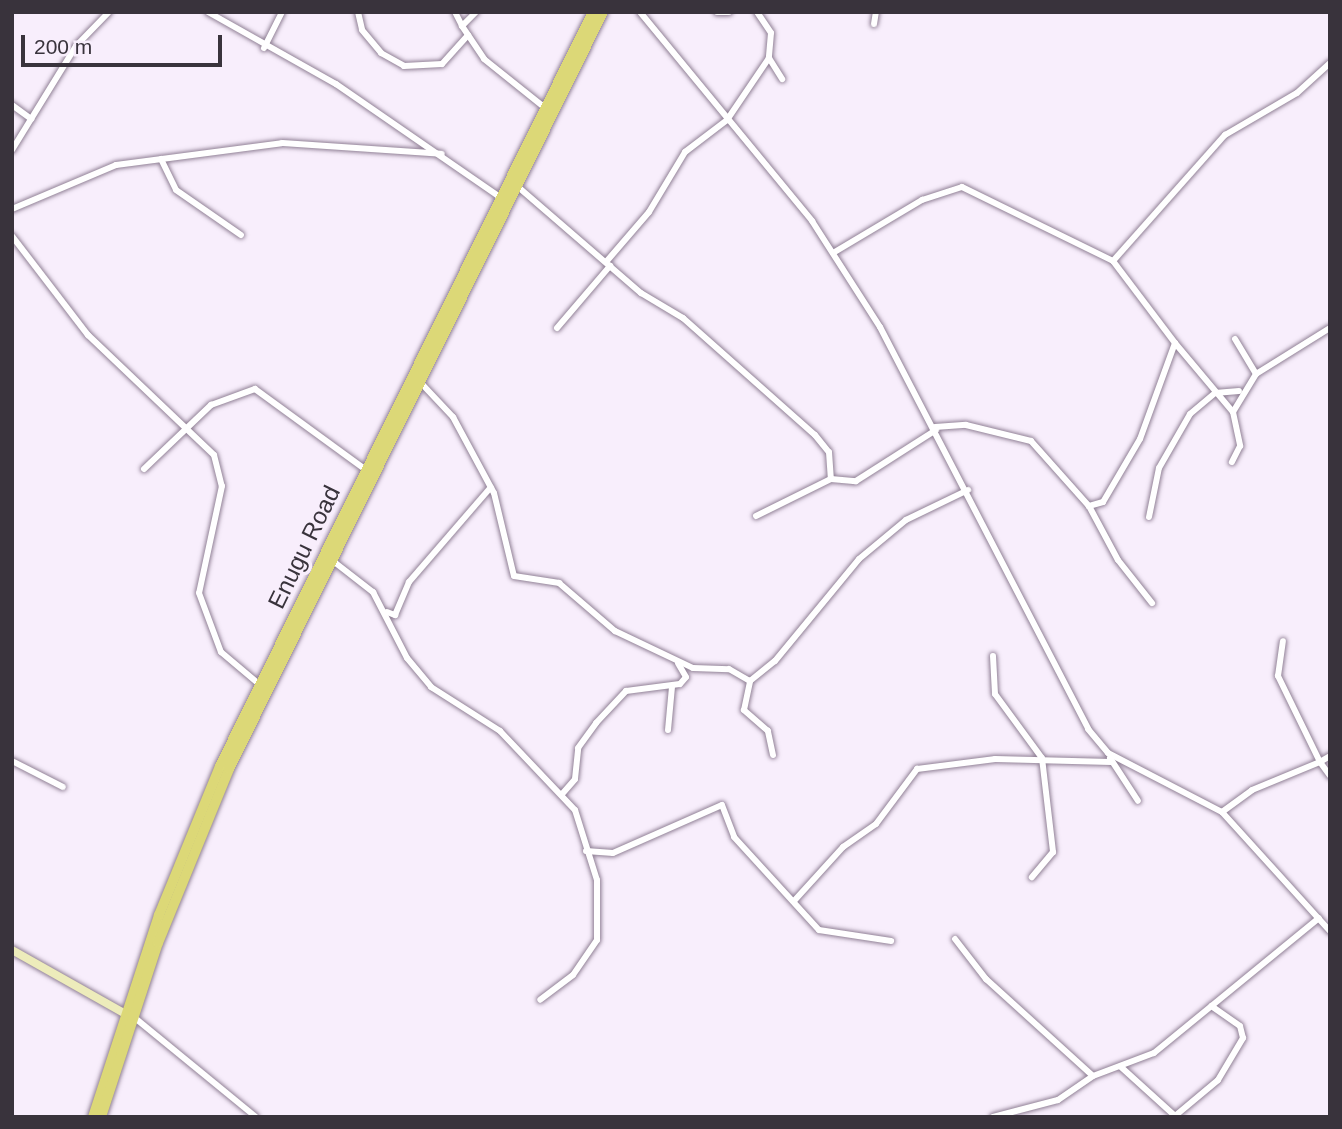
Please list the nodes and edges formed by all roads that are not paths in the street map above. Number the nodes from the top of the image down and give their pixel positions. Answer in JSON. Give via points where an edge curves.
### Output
{"nodes":[{"id":1,"x":109,"y":12,"type":"edge"},
{"id":2,"x":208,"y":12,"type":"edge"},
{"id":3,"x":282,"y":12,"type":"edge"},
{"id":4,"x":358,"y":12,"type":"edge"},
{"id":5,"x":455,"y":12,"type":"edge"},
{"id":6,"x":476,"y":12,"type":"edge"},
{"id":7,"x":593,"y":12,"type":"edge"},
{"id":8,"x":603,"y":12,"type":"edge"},
{"id":9,"x":640,"y":12,"type":"edge"},
{"id":10,"x":717,"y":12,"type":"edge"},
{"id":11,"x":729,"y":12,"type":"edge"},
{"id":12,"x":757,"y":12,"type":"edge"},
{"id":13,"x":876,"y":12,"type":"edge"},
{"id":14,"x":874,"y":24,"type":"dead end"},
{"id":15,"x":462,"y":26,"type":"junction"},
{"id":16,"x":468,"y":35,"type":"junction"},
{"id":17,"x":264,"y":48,"type":"junction"},
{"id":18,"x":769,"y":58,"type":"junction"},
{"id":19,"x":1330,"y":63,"type":"edge"},
{"id":20,"x":782,"y":79,"type":"dead end"},
{"id":21,"x":12,"y":105,"type":"edge"},
{"id":22,"x":544,"y":107,"type":"junction"},
{"id":23,"x":31,"y":119,"type":"junction"},
{"id":24,"x":727,"y":120,"type":"junction"},
{"id":25,"x":12,"y":150,"type":"edge"},
{"id":26,"x":442,"y":154,"type":"junction"},
{"id":27,"x":161,"y":159,"type":"junction"},
{"id":28,"x":517,"y":186,"type":"junction"},
{"id":29,"x":500,"y":197,"type":"junction"},
{"id":30,"x":12,"y":209,"type":"edge"},
{"id":31,"x":12,"y":236,"type":"edge"},
{"id":32,"x":241,"y":236,"type":"dead end"},
{"id":33,"x":833,"y":253,"type":"junction"},
{"id":34,"x":1113,"y":261,"type":"junction"},
{"id":35,"x":608,"y":264,"type":"junction"},
{"id":36,"x":557,"y":328,"type":"dead end"},
{"id":37,"x":1330,"y":328,"type":"edge"},
{"id":38,"x":1235,"y":338,"type":"dead end"},
{"id":39,"x":1175,"y":343,"type":"junction"},
{"id":40,"x":1256,"y":374,"type":"junction"},
{"id":41,"x":421,"y":383,"type":"junction"},
{"id":42,"x":1240,"y":391,"type":"dead end"},
{"id":43,"x":1216,"y":393,"type":"junction"},
{"id":44,"x":1233,"y":412,"type":"junction"},
{"id":45,"x":185,"y":426,"type":"junction"},
{"id":46,"x":935,"y":429,"type":"junction"},
{"id":47,"x":1232,"y":462,"type":"dead end"},
{"id":48,"x":144,"y":469,"type":"dead end"},
{"id":49,"x":366,"y":470,"type":"junction"},
{"id":50,"x":831,"y":480,"type":"junction"},
{"id":51,"x":491,"y":487,"type":"junction"},
{"id":52,"x":968,"y":490,"type":"junction"},
{"id":53,"x":1089,"y":506,"type":"junction"},
{"id":54,"x":756,"y":516,"type":"dead end"},
{"id":55,"x":1149,"y":517,"type":"dead end"},
{"id":56,"x":333,"y":561,"type":"junction"},
{"id":57,"x":1152,"y":603,"type":"dead end"},
{"id":58,"x":387,"y":612,"type":"junction"},
{"id":59,"x":1283,"y":641,"type":"dead end"},
{"id":60,"x":993,"y":656,"type":"dead end"},
{"id":61,"x":675,"y":659,"type":"junction"},
{"id":62,"x":750,"y":681,"type":"junction"},
{"id":63,"x":259,"y":684,"type":"junction"},
{"id":64,"x":673,"y":687,"type":"junction"},
{"id":65,"x":668,"y":730,"type":"dead end"},
{"id":66,"x":1108,"y":753,"type":"junction"},
{"id":67,"x":773,"y":755,"type":"dead end"},
{"id":68,"x":1330,"y":757,"type":"edge"},
{"id":69,"x":1042,"y":758,"type":"junction"},
{"id":70,"x":12,"y":761,"type":"edge"},
{"id":71,"x":1111,"y":762,"type":"junction"},
{"id":72,"x":1320,"y":762,"type":"junction"},
{"id":73,"x":1330,"y":776,"type":"edge"},
{"id":74,"x":63,"y":787,"type":"dead end"},
{"id":75,"x":563,"y":793,"type":"junction"},
{"id":76,"x":1138,"y":801,"type":"dead end"},
{"id":77,"x":1222,"y":812,"type":"junction"},
{"id":78,"x":586,"y":851,"type":"junction"},
{"id":79,"x":1032,"y":877,"type":"dead end"},
{"id":80,"x":794,"y":901,"type":"junction"},
{"id":81,"x":1319,"y":918,"type":"junction"},
{"id":82,"x":1330,"y":931,"type":"edge"},
{"id":83,"x":955,"y":939,"type":"dead end"},
{"id":84,"x":891,"y":941,"type":"dead end"},
{"id":85,"x":12,"y":950,"type":"edge"},
{"id":86,"x":540,"y":1000,"type":"dead end"},
{"id":87,"x":1211,"y":1006,"type":"junction"},
{"id":88,"x":130,"y":1017,"type":"junction"},
{"id":89,"x":1121,"y":1067,"type":"junction"},
{"id":90,"x":1094,"y":1076,"type":"junction"},
{"id":91,"x":93,"y":1117,"type":"edge"},
{"id":92,"x":102,"y":1117,"type":"edge"},
{"id":93,"x":256,"y":1117,"type":"edge"},
{"id":94,"x":993,"y":1117,"type":"edge"}],
"edges":[{"from":1,"to":23,"type":"street","via":[[76,46]]},
{"from":2,"to":17,"type":"street"},
{"from":3,"to":17,"type":"street"},
{"from":4,"to":16,"type":"street","via":[[381,53],[404,66],[442,64]]},
{"from":5,"to":15,"type":"street"},
{"from":6,"to":15,"type":"street"},
{"from":7,"to":22,"type":"main road","name":"Enugu Road"},
{"from":8,"to":28,"type":"main road"},
{"from":9,"to":24,"type":"street"},
{"from":10,"to":11,"type":"street"},
{"from":12,"to":18,"type":"street","via":[[771,33]]},
{"from":13,"to":14,"type":"street"},
{"from":15,"to":16,"type":"street"},
{"from":16,"to":22,"type":"street","via":[[484,59]]},
{"from":17,"to":26,"type":"street","via":[[336,84]]},
{"from":18,"to":20,"type":"street"},
{"from":18,"to":24,"type":"street","via":[[748,80]]},
{"from":19,"to":34,"type":"street","via":[[1297,93],[1225,135]]},
{"from":21,"to":23,"type":"street"},
{"from":22,"to":29,"type":"main road","name":"Enugu Road"},
{"from":23,"to":25,"type":"street"},
{"from":24,"to":33,"type":"street"},
{"from":24,"to":35,"type":"street","via":[[685,152],[649,212]]},
{"from":26,"to":27,"type":"street","via":[[282,144]]},
{"from":26,"to":29,"type":"street"},
{"from":27,"to":30,"type":"street","via":[[116,165]]},
{"from":27,"to":32,"type":"street","via":[[176,190]]},
{"from":28,"to":35,"type":"street"},
{"from":28,"to":41,"type":"main road"},
{"from":29,"to":49,"type":"main road","name":"Enugu Road"},
{"from":31,"to":45,"type":"street","via":[[89,335]]},
{"from":33,"to":34,"type":"street","via":[[922,200],[962,187]]},
{"from":33,"to":46,"type":"street"},
{"from":34,"to":39,"type":"street"},
{"from":35,"to":36,"type":"street"},
{"from":35,"to":50,"type":"street","via":[[683,318],[815,435],[829,452]]},
{"from":37,"to":40,"type":"street"},
{"from":38,"to":40,"type":"street"},
{"from":39,"to":43,"type":"street"},
{"from":39,"to":53,"type":"street","via":[[1139,439],[1102,502]]},
{"from":40,"to":44,"type":"street"},
{"from":41,"to":51,"type":"street","via":[[453,417]]},
{"from":41,"to":56,"type":"main road"},
{"from":42,"to":43,"type":"street"},
{"from":43,"to":44,"type":"street"},
{"from":43,"to":55,"type":"street","via":[[1189,414],[1161,464]]},
{"from":44,"to":47,"type":"street","via":[[1240,446]]},
{"from":45,"to":48,"type":"street"},
{"from":45,"to":49,"type":"street","via":[[211,405],[255,389]]},
{"from":45,"to":63,"type":"street","via":[[214,455],[222,476],[198,593],[227,662]]},
{"from":46,"to":50,"type":"street","via":[[856,481]]},
{"from":46,"to":52,"type":"street"},
{"from":46,"to":53,"type":"street","via":[[966,425],[1026,436]]},
{"from":49,"to":63,"type":"main road","name":"Enugu Road"},
{"from":50,"to":54,"type":"street"},
{"from":51,"to":58,"type":"street","via":[[409,582],[395,615]]},
{"from":51,"to":61,"type":"street","via":[[514,576],[559,583],[615,631]]},
{"from":52,"to":62,"type":"street","via":[[914,515],[859,559],[775,661]]},
{"from":52,"to":66,"type":"street","via":[[1072,700]]},
{"from":53,"to":57,"type":"street","via":[[1118,561]]},
{"from":56,"to":58,"type":"street","via":[[373,592]]},
{"from":56,"to":88,"type":"main road","via":[[192,854]]},
{"from":58,"to":75,"type":"street","via":[[407,658],[431,687],[500,731]]},
{"from":59,"to":72,"type":"street","via":[[1278,676]]},
{"from":60,"to":69,"type":"street","via":[[995,694]]},
{"from":61,"to":62,"type":"street","via":[[693,668],[729,669]]},
{"from":61,"to":64,"type":"street","via":[[686,677]]},
{"from":62,"to":67,"type":"street","via":[[744,710],[768,731]]},
{"from":63,"to":88,"type":"main road","name":"Enugu Road","via":[[184,851]]},
{"from":64,"to":65,"type":"street"},
{"from":64,"to":75,"type":"street","via":[[626,691],[578,748],[575,779]]},
{"from":66,"to":71,"type":"street"},
{"from":66,"to":77,"type":"street"},
{"from":68,"to":72,"type":"street"},
{"from":69,"to":71,"type":"street"},
{"from":69,"to":79,"type":"street","via":[[1053,852]]},
{"from":69,"to":80,"type":"street","via":[[917,769],[876,824],[843,847]]},
{"from":70,"to":74,"type":"street"},
{"from":71,"to":76,"type":"street"},
{"from":72,"to":73,"type":"street"},
{"from":72,"to":77,"type":"street","via":[[1252,790]]},
{"from":75,"to":78,"type":"street"},
{"from":77,"to":81,"type":"street"},
{"from":78,"to":80,"type":"street","via":[[613,853],[722,805],[734,837]]},
{"from":78,"to":86,"type":"street","via":[[597,880],[597,940],[573,975]]},
{"from":80,"to":84,"type":"street","via":[[821,931]]},
{"from":81,"to":82,"type":"street"},
{"from":81,"to":87,"type":"street"},
{"from":83,"to":90,"type":"street","via":[[986,979]]},
{"from":85,"to":88,"type":"street"},
{"from":87,"to":89,"type":"street","via":[[1153,1052]]},
{"from":87,"to":89,"type":"street","via":[[1240,1026],[1243,1038],[1218,1080],[1175,1116]]},
{"from":88,"to":91,"type":"main road","name":"Enugu Road"},
{"from":88,"to":92,"type":"main road"},
{"from":88,"to":93,"type":"street"},
{"from":89,"to":90,"type":"street"},
{"from":90,"to":94,"type":"street","via":[[1058,1100]]}]}
